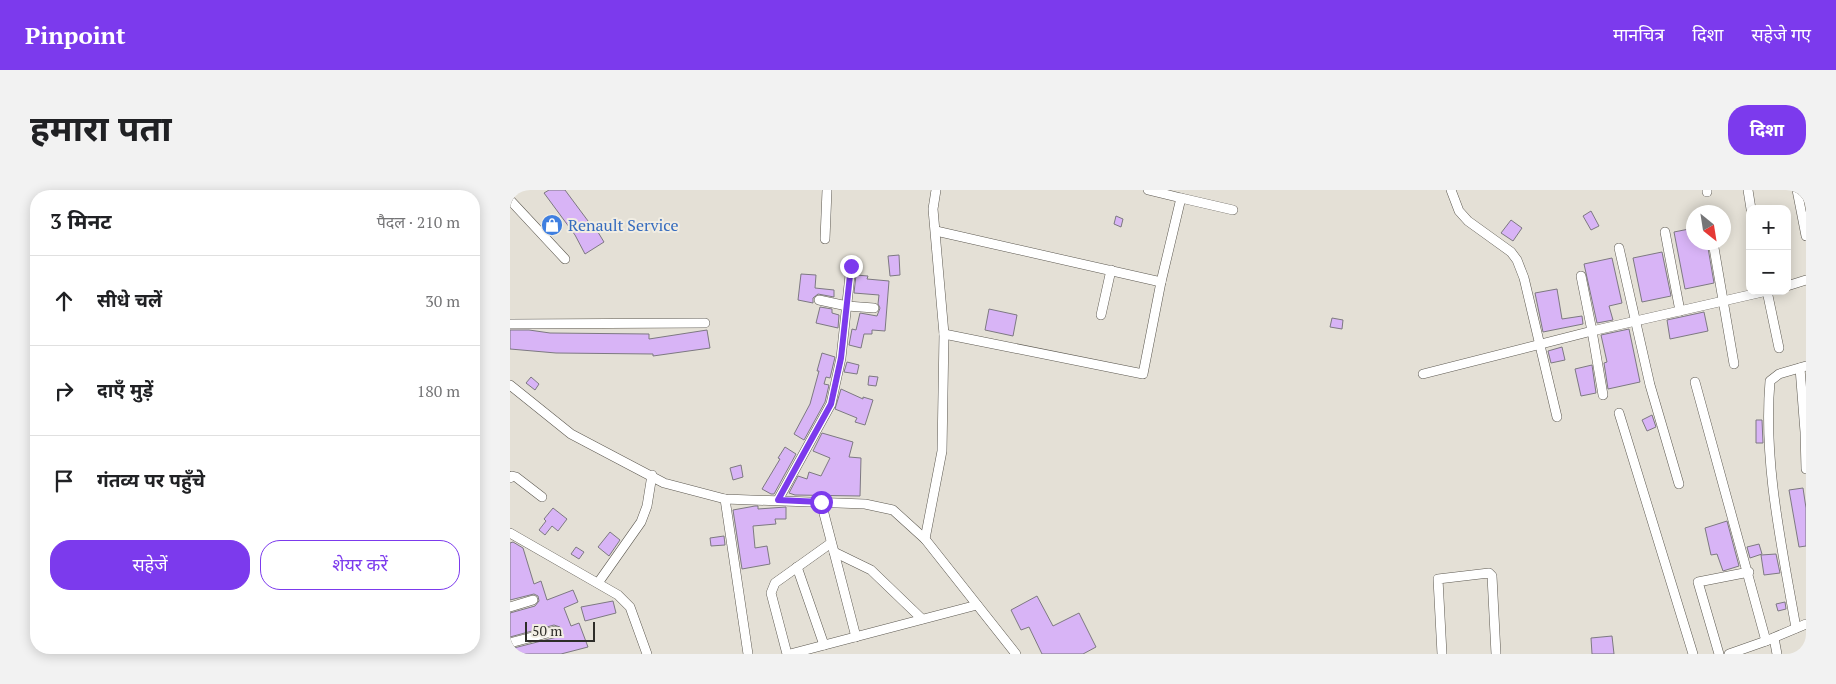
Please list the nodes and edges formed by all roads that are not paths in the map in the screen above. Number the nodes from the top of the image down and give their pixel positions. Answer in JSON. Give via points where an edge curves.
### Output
{"nodes":[{"id":1,"x":827,"y":190,"type":"edge"},
{"id":2,"x":936,"y":190,"type":"edge"},
{"id":3,"x":1149,"y":190,"type":"edge"},
{"id":4,"x":1196,"y":190,"type":"edge"},
{"id":5,"x":1451,"y":190,"type":"edge"},
{"id":6,"x":1748,"y":190,"type":"edge"},
{"id":7,"x":1797,"y":190,"type":"edge"},
{"id":8,"x":1182,"y":198,"type":"junction"},
{"id":9,"x":510,"y":200,"type":"edge"},
{"id":10,"x":1193,"y":200,"type":"junction"},
{"id":11,"x":1750,"y":205,"type":"edge"},
{"id":12,"x":1233,"y":210,"type":"dead end"},
{"id":13,"x":936,"y":231,"type":"junction"},
{"id":14,"x":1665,"y":232,"type":"dead end"},
{"id":15,"x":1806,"y":236,"type":"edge"},
{"id":16,"x":825,"y":239,"type":"dead end"},
{"id":17,"x":1619,"y":248,"type":"dead end"},
{"id":18,"x":1715,"y":250,"type":"edge"},
{"id":19,"x":565,"y":260,"type":"dead end"},
{"id":20,"x":851,"y":266,"type":"dead end"},
{"id":21,"x":1111,"y":270,"type":"junction"},
{"id":22,"x":1580,"y":276,"type":"dead end"},
{"id":23,"x":1806,"y":280,"type":"edge"},
{"id":24,"x":1161,"y":282,"type":"junction"},
{"id":25,"x":1791,"y":285,"type":"edge"},
{"id":26,"x":1748,"y":295,"type":"edge"},
{"id":27,"x":1768,"y":295,"type":"edge"},
{"id":28,"x":819,"y":300,"type":"dead end"},
{"id":29,"x":1724,"y":300,"type":"junction"},
{"id":30,"x":847,"y":306,"type":"junction"},
{"id":31,"x":874,"y":308,"type":"dead end"},
{"id":32,"x":1680,"y":310,"type":"junction"},
{"id":33,"x":1101,"y":315,"type":"dead end"},
{"id":34,"x":1636,"y":322,"type":"junction"},
{"id":35,"x":705,"y":323,"type":"dead end"},
{"id":36,"x":510,"y":324,"type":"edge"},
{"id":37,"x":1592,"y":331,"type":"junction"},
{"id":38,"x":944,"y":334,"type":"junction"},
{"id":39,"x":1539,"y":345,"type":"junction"},
{"id":40,"x":1779,"y":348,"type":"dead end"},
{"id":41,"x":1734,"y":364,"type":"dead end"},
{"id":42,"x":1803,"y":367,"type":"edge"},
{"id":43,"x":1423,"y":374,"type":"dead end"},
{"id":44,"x":1696,"y":382,"type":"dead end"},
{"id":45,"x":510,"y":385,"type":"edge"},
{"id":46,"x":1602,"y":395,"type":"dead end"},
{"id":47,"x":1619,"y":412,"type":"dead end"},
{"id":48,"x":1557,"y":417,"type":"dead end"},
{"id":49,"x":1806,"y":469,"type":"edge"},
{"id":50,"x":652,"y":475,"type":"junction"},
{"id":51,"x":510,"y":478,"type":"edge"},
{"id":52,"x":1679,"y":484,"type":"dead end"},
{"id":53,"x":542,"y":497,"type":"dead end"},
{"id":54,"x":725,"y":499,"type":"junction"},
{"id":55,"x":778,"y":500,"type":"junction"},
{"id":56,"x":821,"y":502,"type":"junction"},
{"id":57,"x":510,"y":533,"type":"edge"},
{"id":58,"x":925,"y":539,"type":"junction"},
{"id":59,"x":832,"y":543,"type":"junction"},
{"id":60,"x":834,"y":552,"type":"junction"},
{"id":61,"x":797,"y":567,"type":"junction"},
{"id":62,"x":1748,"y":572,"type":"junction"},
{"id":63,"x":598,"y":583,"type":"junction"},
{"id":64,"x":533,"y":600,"type":"dead end"},
{"id":65,"x":977,"y":605,"type":"junction"},
{"id":66,"x":510,"y":608,"type":"edge"},
{"id":67,"x":922,"y":619,"type":"junction"},
{"id":68,"x":1803,"y":627,"type":"edge"},
{"id":69,"x":555,"y":631,"type":"dead end"},
{"id":70,"x":856,"y":637,"type":"junction"},
{"id":71,"x":1770,"y":640,"type":"junction"},
{"id":72,"x":510,"y":643,"type":"edge"},
{"id":73,"x":824,"y":645,"type":"junction"},
{"id":74,"x":647,"y":654,"type":"edge"},
{"id":75,"x":748,"y":654,"type":"edge"},
{"id":76,"x":789,"y":654,"type":"edge"},
{"id":77,"x":1016,"y":654,"type":"edge"},
{"id":78,"x":1442,"y":654,"type":"edge"},
{"id":79,"x":1496,"y":654,"type":"edge"},
{"id":80,"x":1692,"y":654,"type":"edge"},
{"id":81,"x":1719,"y":654,"type":"edge"},
{"id":82,"x":1729,"y":654,"type":"edge"},
{"id":83,"x":1777,"y":654,"type":"edge"}],
"edges":[{"from":1,"to":16,"type":"street"},
{"from":2,"to":13,"type":"street","via":[[933,209]]},
{"from":3,"to":8,"type":"street"},
{"from":4,"to":10,"type":"street"},
{"from":5,"to":39,"type":"street","via":[[1459,211],[1517,260]]},
{"from":6,"to":11,"type":"street"},
{"from":7,"to":15,"type":"street"},
{"from":8,"to":10,"type":"street"},
{"from":8,"to":24,"type":"street"},
{"from":9,"to":19,"type":"street"},
{"from":10,"to":12,"type":"street"},
{"from":13,"to":21,"type":"street"},
{"from":13,"to":38,"type":"street"},
{"from":14,"to":32,"type":"street"},
{"from":17,"to":34,"type":"street"},
{"from":18,"to":29,"type":"street"},
{"from":20,"to":30,"type":"street"},
{"from":21,"to":24,"type":"street"},
{"from":21,"to":33,"type":"street"},
{"from":22,"to":37,"type":"street"},
{"from":23,"to":25,"type":"street"},
{"from":24,"to":38,"type":"street","via":[[1143,374]]},
{"from":26,"to":29,"type":"street"},
{"from":27,"to":40,"type":"street"},
{"from":28,"to":30,"type":"street"},
{"from":29,"to":32,"type":"street"},
{"from":29,"to":41,"type":"street"},
{"from":30,"to":31,"type":"street"},
{"from":30,"to":55,"type":"street","via":[[831,404]]},
{"from":32,"to":34,"type":"street"},
{"from":34,"to":37,"type":"street"},
{"from":34,"to":52,"type":"street","via":[[1650,385]]},
{"from":35,"to":36,"type":"street"},
{"from":37,"to":39,"type":"street"},
{"from":37,"to":46,"type":"street"},
{"from":38,"to":58,"type":"street","via":[[942,451]]},
{"from":39,"to":43,"type":"street"},
{"from":39,"to":48,"type":"street"},
{"from":42,"to":49,"type":"street"},
{"from":42,"to":68,"type":"street","via":[[1779,374],[1770,381],[1769,394],[1774,495]]},
{"from":44,"to":62,"type":"street"},
{"from":45,"to":50,"type":"street","via":[[571,434]]},
{"from":47,"to":80,"type":"street"},
{"from":50,"to":54,"type":"street","via":[[664,483]]},
{"from":50,"to":63,"type":"street","via":[[642,522]]},
{"from":51,"to":53,"type":"street","via":[[516,477]]},
{"from":54,"to":55,"type":"street"},
{"from":54,"to":75,"type":"street"},
{"from":55,"to":56,"type":"street"},
{"from":56,"to":58,"type":"street","via":[[865,504],[893,510]]},
{"from":56,"to":59,"type":"street"},
{"from":57,"to":63,"type":"street"},
{"from":58,"to":65,"type":"street"},
{"from":59,"to":60,"type":"street"},
{"from":59,"to":61,"type":"street"},
{"from":60,"to":67,"type":"street","via":[[871,570]]},
{"from":60,"to":70,"type":"street"},
{"from":61,"to":73,"type":"street"},
{"from":61,"to":76,"type":"street","via":[[775,583],[771,593]]},
{"from":62,"to":71,"type":"street"},
{"from":62,"to":81,"type":"street","via":[[1698,582]]},
{"from":63,"to":74,"type":"street","via":[[630,607]]},
{"from":64,"to":66,"type":"street"},
{"from":65,"to":67,"type":"street"},
{"from":65,"to":77,"type":"street"},
{"from":67,"to":70,"type":"street"},
{"from":68,"to":71,"type":"street"},
{"from":69,"to":72,"type":"street"},
{"from":70,"to":73,"type":"street"},
{"from":71,"to":82,"type":"street"},
{"from":71,"to":83,"type":"street"},
{"from":73,"to":76,"type":"street"},
{"from":78,"to":79,"type":"street","via":[[1438,579],[1489,573],[1492,576]]}]}
